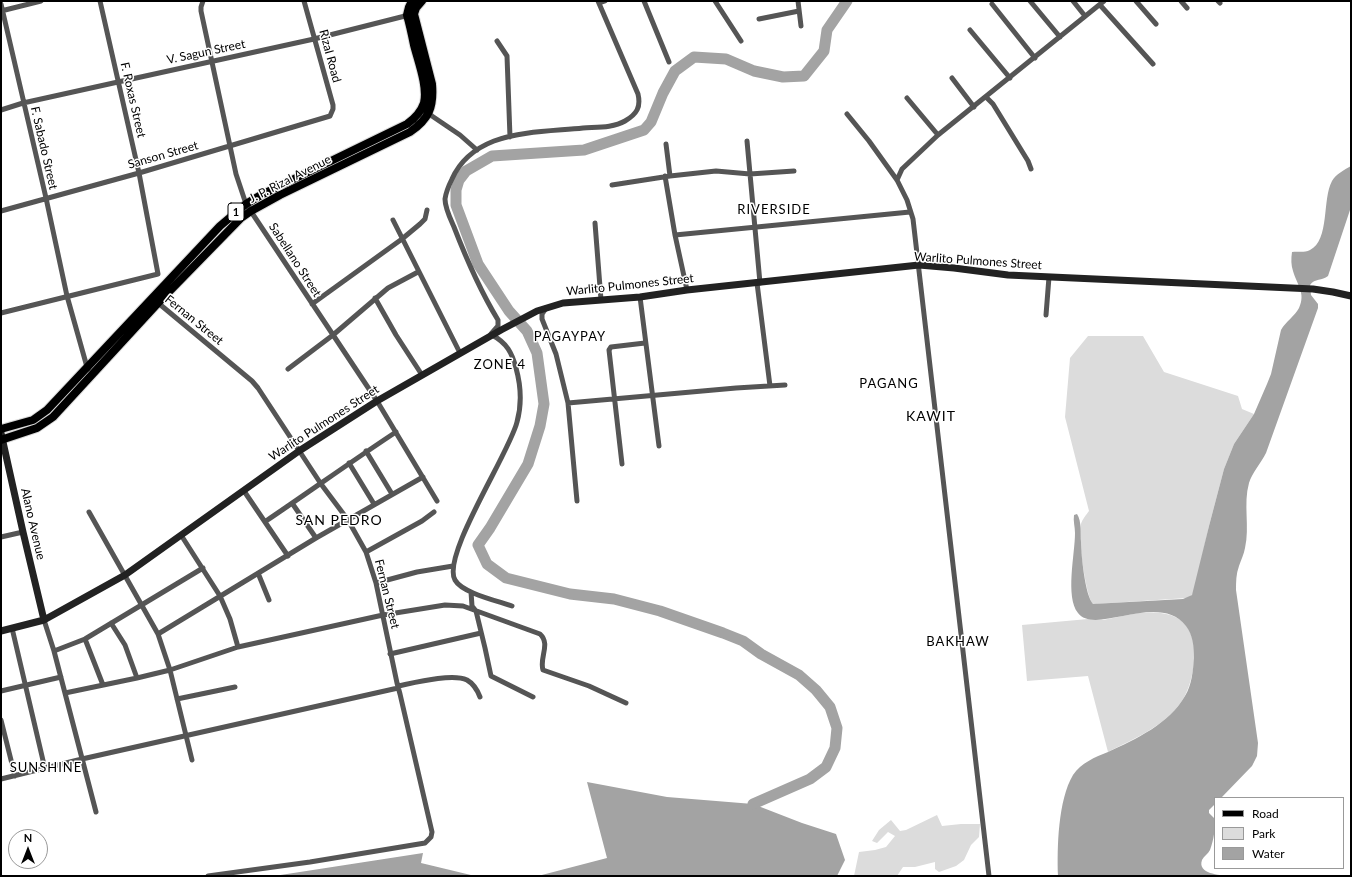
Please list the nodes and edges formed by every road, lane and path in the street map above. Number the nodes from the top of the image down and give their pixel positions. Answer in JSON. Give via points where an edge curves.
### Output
{"nodes":[{"id":1,"x":41,"y":1,"type":"edge"},
{"id":2,"x":100,"y":1,"type":"edge"},
{"id":3,"x":304,"y":1,"type":"edge"},
{"id":4,"x":412,"y":1,"type":"edge"},
{"id":5,"x":422,"y":1,"type":"edge"},
{"id":6,"x":605,"y":1,"type":"edge"},
{"id":7,"x":644,"y":1,"type":"edge"},
{"id":8,"x":715,"y":1,"type":"edge"},
{"id":9,"x":798,"y":1,"type":"edge"},
{"id":10,"x":1030,"y":1,"type":"edge"},
{"id":11,"x":1072,"y":1,"type":"edge"},
{"id":12,"x":1136,"y":1,"type":"edge"},
{"id":13,"x":1181,"y":1,"type":"edge"},
{"id":14,"x":202,"y":2,"type":"edge"},
{"id":15,"x":599,"y":2,"type":"edge"},
{"id":16,"x":1102,"y":3,"type":"edge"},
{"id":17,"x":1,"y":4,"type":"edge"},
{"id":18,"x":992,"y":4,"type":"dead end"},
{"id":19,"x":1187,"y":8,"type":"dead end"},
{"id":20,"x":2,"y":11,"type":"edge"},
{"id":21,"x":799,"y":11,"type":"junction"},
{"id":22,"x":411,"y":15,"type":"junction"},
{"id":23,"x":1086,"y":16,"type":"junction"},
{"id":24,"x":759,"y":19,"type":"dead end"},
{"id":25,"x":1156,"y":24,"type":"dead end"},
{"id":26,"x":801,"y":26,"type":"dead end"},
{"id":27,"x":970,"y":30,"type":"dead end"},
{"id":28,"x":1060,"y":37,"type":"junction"},
{"id":29,"x":314,"y":39,"type":"junction"},
{"id":30,"x":497,"y":41,"type":"dead end"},
{"id":31,"x":740,"y":41,"type":"dead end"},
{"id":32,"x":1035,"y":58,"type":"junction"},
{"id":33,"x":212,"y":61,"type":"junction"},
{"id":34,"x":669,"y":62,"type":"dead end"},
{"id":35,"x":1153,"y":64,"type":"dead end"},
{"id":36,"x":952,"y":78,"type":"dead end"},
{"id":37,"x":1010,"y":78,"type":"junction"},
{"id":38,"x":118,"y":82,"type":"junction"},
{"id":39,"x":986,"y":97,"type":"junction"},
{"id":40,"x":906,"y":98,"type":"dead end"},
{"id":41,"x":23,"y":103,"type":"junction"},
{"id":42,"x":974,"y":107,"type":"junction"},
{"id":43,"x":1,"y":110,"type":"edge"},
{"id":44,"x":429,"y":114,"type":"junction"},
{"id":45,"x":847,"y":114,"type":"dead end"},
{"id":46,"x":330,"y":116,"type":"joint"},
{"id":47,"x":938,"y":136,"type":"junction"},
{"id":48,"x":510,"y":137,"type":"junction"},
{"id":49,"x":747,"y":141,"type":"dead end"},
{"id":50,"x":666,"y":144,"type":"dead end"},
{"id":51,"x":230,"y":146,"type":"junction"},
{"id":52,"x":477,"y":150,"type":"junction"},
{"id":53,"x":356,"y":154,"type":"junction"},
{"id":54,"x":1031,"y":169,"type":"dead end"},
{"id":55,"x":794,"y":171,"type":"dead end"},
{"id":56,"x":139,"y":173,"type":"junction"},
{"id":57,"x":750,"y":174,"type":"junction"},
{"id":58,"x":667,"y":176,"type":"junction"},
{"id":59,"x":897,"y":180,"type":"junction"},
{"id":60,"x":612,"y":185,"type":"dead end"},
{"id":61,"x":46,"y":198,"type":"junction"},
{"id":62,"x":246,"y":204,"type":"junction"},
{"id":63,"x":427,"y":210,"type":"dead end"},
{"id":64,"x":1,"y":211,"type":"edge"},
{"id":65,"x":251,"y":211,"type":"junction"},
{"id":66,"x":910,"y":212,"type":"junction"},
{"id":67,"x":393,"y":220,"type":"dead end"},
{"id":68,"x":595,"y":224,"type":"dead end"},
{"id":69,"x":754,"y":227,"type":"junction"},
{"id":70,"x":675,"y":235,"type":"junction"},
{"id":71,"x":402,"y":239,"type":"junction"},
{"id":72,"x":194,"y":253,"type":"junction"},
{"id":73,"x":200,"y":260,"type":"junction"},
{"id":74,"x":919,"y":265,"type":"junction"},
{"id":75,"x":418,"y":272,"type":"junction"},
{"id":76,"x":158,"y":274,"type":"junction"},
{"id":77,"x":1049,"y":277,"type":"junction"},
{"id":78,"x":758,"y":283,"type":"junction"},
{"id":79,"x":171,"y":284,"type":"junction"},
{"id":80,"x":687,"y":290,"type":"junction"},
{"id":81,"x":67,"y":296,"type":"junction"},
{"id":82,"x":1351,"y":296,"type":"edge"},
{"id":83,"x":640,"y":297,"type":"junction"},
{"id":84,"x":375,"y":298,"type":"junction"},
{"id":85,"x":601,"y":300,"type":"junction"},
{"id":86,"x":155,"y":301,"type":"junction"},
{"id":87,"x":312,"y":304,"type":"junction"},
{"id":88,"x":548,"y":307,"type":"junction"},
{"id":89,"x":1,"y":314,"type":"edge"},
{"id":90,"x":1046,"y":315,"type":"dead end"},
{"id":91,"x":122,"y":330,"type":"junction"},
{"id":92,"x":333,"y":335,"type":"junction"},
{"id":93,"x":129,"y":336,"type":"junction"},
{"id":94,"x":489,"y":337,"type":"junction"},
{"id":95,"x":646,"y":343,"type":"junction"},
{"id":96,"x":460,"y":353,"type":"junction"},
{"id":97,"x":87,"y":367,"type":"junction"},
{"id":98,"x":288,"y":369,"type":"dead end"},
{"id":99,"x":94,"y":373,"type":"junction"},
{"id":100,"x":422,"y":375,"type":"junction"},
{"id":101,"x":785,"y":385,"type":"dead end"},
{"id":102,"x":770,"y":386,"type":"junction"},
{"id":103,"x":652,"y":395,"type":"junction"},
{"id":104,"x":614,"y":398,"type":"junction"},
{"id":105,"x":377,"y":401,"type":"junction"},
{"id":106,"x":568,"y":403,"type":"junction"},
{"id":107,"x":1,"y":429,"type":"edge"},
{"id":108,"x":396,"y":432,"type":"junction"},
{"id":109,"x":2,"y":438,"type":"edge"},
{"id":110,"x":659,"y":446,"type":"dead end"},
{"id":111,"x":299,"y":451,"type":"junction"},
{"id":112,"x":366,"y":452,"type":"junction"},
{"id":113,"x":349,"y":463,"type":"junction"},
{"id":114,"x":622,"y":464,"type":"dead end"},
{"id":115,"x":423,"y":477,"type":"junction"},
{"id":116,"x":321,"y":484,"type":"junction"},
{"id":117,"x":244,"y":491,"type":"junction"},
{"id":118,"x":392,"y":494,"type":"junction"},
{"id":119,"x":436,"y":501,"type":"dead end"},
{"id":120,"x":577,"y":501,"type":"dead end"},
{"id":121,"x":292,"y":504,"type":"junction"},
{"id":122,"x":374,"y":504,"type":"junction"},
{"id":123,"x":90,"y":512,"type":"dead end"},
{"id":124,"x":434,"y":512,"type":"dead end"},
{"id":125,"x":348,"y":520,"type":"junction"},
{"id":126,"x":266,"y":521,"type":"junction"},
{"id":127,"x":23,"y":532,"type":"junction"},
{"id":128,"x":181,"y":535,"type":"junction"},
{"id":129,"x":1,"y":537,"type":"edge"},
{"id":130,"x":316,"y":538,"type":"junction"},
{"id":131,"x":366,"y":552,"type":"junction"},
{"id":132,"x":288,"y":556,"type":"junction"},
{"id":133,"x":454,"y":566,"type":"junction"},
{"id":134,"x":203,"y":568,"type":"junction"},
{"id":135,"x":258,"y":574,"type":"junction"},
{"id":136,"x":125,"y":575,"type":"junction"},
{"id":137,"x":376,"y":583,"type":"junction"},
{"id":138,"x":471,"y":592,"type":"junction"},
{"id":139,"x":220,"y":596,"type":"junction"},
{"id":140,"x":269,"y":600,"type":"dead end"},
{"id":141,"x":142,"y":605,"type":"junction"},
{"id":142,"x":512,"y":606,"type":"dead end"},
{"id":143,"x":476,"y":611,"type":"junction"},
{"id":144,"x":383,"y":615,"type":"junction"},
{"id":145,"x":44,"y":620,"type":"junction"},
{"id":146,"x":111,"y":623,"type":"junction"},
{"id":147,"x":12,"y":628,"type":"junction"},
{"id":148,"x":1,"y":631,"type":"edge"},
{"id":149,"x":481,"y":633,"type":"junction"},
{"id":150,"x":158,"y":634,"type":"junction"},
{"id":151,"x":85,"y":639,"type":"junction"},
{"id":152,"x":238,"y":647,"type":"junction"},
{"id":153,"x":54,"y":651,"type":"junction"},
{"id":154,"x":390,"y":654,"type":"junction"},
{"id":155,"x":170,"y":670,"type":"junction"},
{"id":156,"x":61,"y":677,"type":"junction"},
{"id":157,"x":137,"y":678,"type":"junction"},
{"id":158,"x":25,"y":685,"type":"junction"},
{"id":159,"x":103,"y":685,"type":"junction"},
{"id":160,"x":235,"y":687,"type":"dead end"},
{"id":161,"x":398,"y":687,"type":"junction"},
{"id":162,"x":1,"y":691,"type":"edge"},
{"id":163,"x":65,"y":693,"type":"junction"},
{"id":164,"x":480,"y":697,"type":"dead end"},
{"id":165,"x":533,"y":697,"type":"dead end"},
{"id":166,"x":177,"y":699,"type":"junction"},
{"id":167,"x":626,"y":703,"type":"dead end"},
{"id":168,"x":1,"y":720,"type":"edge"},
{"id":169,"x":186,"y":735,"type":"junction"},
{"id":170,"x":82,"y":759,"type":"junction"},
{"id":171,"x":192,"y":760,"type":"dead end"},
{"id":172,"x":45,"y":769,"type":"junction"},
{"id":173,"x":15,"y":776,"type":"junction"},
{"id":174,"x":1,"y":779,"type":"edge"},
{"id":175,"x":96,"y":812,"type":"dead end"},
{"id":176,"x":208,"y":876,"type":"edge"},
{"id":177,"x":989,"y":876,"type":"edge"}],
"edges":[{"from":1,"to":20,"type":"street"},
{"from":2,"to":38,"type":"street","name":"F. Roxas Street"},
{"from":3,"to":29,"type":"street","name":"Rizal Road"},
{"from":4,"to":22,"type":"main road","name":"J. P. Rizal Avenue","number":"1","via":[[409,7]]},
{"from":5,"to":22,"type":"main road"},
{"from":6,"to":15,"type":"street"},
{"from":7,"to":34,"type":"street"},
{"from":8,"to":31,"type":"street"},
{"from":9,"to":21,"type":"street"},
{"from":10,"to":28,"type":"street"},
{"from":11,"to":23,"type":"street"},
{"from":12,"to":25,"type":"street"},
{"from":13,"to":19,"type":"street"},
{"from":14,"to":33,"type":"street","name":"Sabellano Street","via":[[201,11]]},
{"from":15,"to":48,"type":"street","via":[[638,94],[638,109],[624,121],[608,126]]},
{"from":16,"to":23,"type":"street"},
{"from":16,"to":35,"type":"street"},
{"from":17,"to":20,"type":"street","name":"F. Sabado Street"},
{"from":18,"to":32,"type":"street"},
{"from":20,"to":41,"type":"street","name":"F. Sabado Street"},
{"from":21,"to":24,"type":"street"},
{"from":21,"to":26,"type":"street"},
{"from":22,"to":29,"type":"street","name":"V. Sagun Street"},
{"from":22,"to":44,"type":"main road","via":[[432,84]]},
{"from":22,"to":53,"type":"main road","name":"J. P. Rizal Avenue","number":"1","via":[[425,94],[424,102],[415,118]]},
{"from":23,"to":28,"type":"street"},
{"from":27,"to":37,"type":"street"},
{"from":28,"to":32,"type":"street"},
{"from":29,"to":33,"type":"street","name":"V. Sagun Street"},
{"from":29,"to":46,"type":"street","name":"Rizal Road","via":[[333,105]]},
{"from":30,"to":48,"type":"street","via":[[507,56]]},
{"from":32,"to":37,"type":"street"},
{"from":33,"to":38,"type":"street","name":"V. Sagun Street"},
{"from":33,"to":51,"type":"street","name":"Sabellano Street"},
{"from":36,"to":42,"type":"street"},
{"from":37,"to":39,"type":"street"},
{"from":38,"to":41,"type":"street","name":"V. Sagun Street"},
{"from":38,"to":56,"type":"street","name":"F. Roxas Street"},
{"from":39,"to":42,"type":"street"},
{"from":39,"to":54,"type":"street"},
{"from":40,"to":47,"type":"street"},
{"from":41,"to":43,"type":"street","name":"V. Sagun Street"},
{"from":41,"to":61,"type":"street","name":"F. Sabado Street"},
{"from":42,"to":47,"type":"street"},
{"from":44,"to":52,"type":"street"},
{"from":44,"to":53,"type":"main road","name":"J. P. Rizal Avenue","number":"1","via":[[410,132]]},
{"from":45,"to":59,"type":"street"},
{"from":46,"to":51,"type":"street","name":"Sanson Street"},
{"from":47,"to":59,"type":"street","via":[[902,170]]},
{"from":48,"to":52,"type":"street","via":[[494,141]]},
{"from":49,"to":57,"type":"street"},
{"from":50,"to":58,"type":"street"},
{"from":51,"to":56,"type":"street","name":"Sanson Street"},
{"from":51,"to":62,"type":"street","name":"Sabellano Street"},
{"from":52,"to":94,"type":"street","via":[[461,163],[455,172],[445,198],[448,214],[462,248],[498,320],[498,326]]},
{"from":53,"to":62,"type":"main road","name":"J. P. Rizal Avenue","number":"1","via":[[276,188]]},
{"from":53,"to":65,"type":"main road","name":"J. P. Rizal Avenue","number":"1"},
{"from":55,"to":57,"type":"street"},
{"from":56,"to":61,"type":"street","name":"Sanson Street"},
{"from":56,"to":76,"type":"street","name":"F. Roxas Street"},
{"from":57,"to":58,"type":"street","via":[[716,171]]},
{"from":57,"to":69,"type":"street"},
{"from":58,"to":60,"type":"street"},
{"from":58,"to":70,"type":"street"},
{"from":59,"to":66,"type":"street"},
{"from":61,"to":64,"type":"street","name":"Sanson Street"},
{"from":61,"to":81,"type":"street","name":"F. Sabado Street"},
{"from":62,"to":65,"type":"street","name":"Sabellano Street"},
{"from":62,"to":72,"type":"main road","name":"J. P. Rizal Avenue","number":"1"},
{"from":63,"to":71,"type":"street","via":[[425,219]]},
{"from":65,"to":73,"type":"main road","name":"J. P. Rizal Avenue","number":"1"},
{"from":65,"to":87,"type":"street","name":"Sabellano Street"},
{"from":66,"to":69,"type":"street"},
{"from":66,"to":74,"type":"street"},
{"from":67,"to":71,"type":"street"},
{"from":68,"to":85,"type":"street"},
{"from":69,"to":70,"type":"street"},
{"from":69,"to":78,"type":"street"},
{"from":70,"to":80,"type":"street"},
{"from":71,"to":75,"type":"street"},
{"from":71,"to":87,"type":"street"},
{"from":72,"to":73,"type":"main road"},
{"from":72,"to":79,"type":"main road","name":"J. P. Rizal Avenue","number":"1"},
{"from":73,"to":79,"type":"main road","name":"J. P. Rizal Avenue","number":"1"},
{"from":74,"to":77,"type":"street","name":"Warlito Pulmones Street"},
{"from":74,"to":78,"type":"street","name":"Warlito Pulmones Street"},
{"from":74,"to":177,"type":"street"},
{"from":75,"to":84,"type":"street"},
{"from":75,"to":96,"type":"street"},
{"from":76,"to":79,"type":"street"},
{"from":76,"to":81,"type":"street"},
{"from":77,"to":82,"type":"street","name":"Warlito Pulmones Street","via":[[1313,289]]},
{"from":77,"to":90,"type":"street"},
{"from":78,"to":80,"type":"street","name":"Warlito Pulmones Street"},
{"from":78,"to":102,"type":"street"},
{"from":79,"to":86,"type":"main road","name":"J. P. Rizal Avenue","number":"1"},
{"from":80,"to":83,"type":"street","name":"Warlito Pulmones Street"},
{"from":81,"to":89,"type":"street"},
{"from":81,"to":97,"type":"street","name":"F. Sabado Street"},
{"from":83,"to":85,"type":"street","name":"Warlito Pulmones Street"},
{"from":83,"to":95,"type":"street"},
{"from":84,"to":92,"type":"street"},
{"from":84,"to":100,"type":"street"},
{"from":85,"to":88,"type":"street","name":"Warlito Pulmones Street","via":[[563,303]]},
{"from":86,"to":91,"type":"main road","name":"J. P. Rizal Avenue","number":"1"},
{"from":86,"to":93,"type":"main road","name":"J. P. Rizal Avenue","number":"1"},
{"from":86,"to":111,"type":"street","name":"Fernan Street","via":[[252,381]]},
{"from":87,"to":92,"type":"street","name":"Sabellano Street"},
{"from":88,"to":94,"type":"street","name":"Warlito Pulmones Street"},
{"from":88,"to":106,"type":"street","via":[[542,314],[542,319],[556,354]]},
{"from":91,"to":93,"type":"main road"},
{"from":91,"to":97,"type":"main road","name":"J. P. Rizal Avenue","number":"1"},
{"from":92,"to":98,"type":"street"},
{"from":92,"to":105,"type":"street","name":"Sabellano Street"},
{"from":93,"to":99,"type":"main road","name":"J. P. Rizal Avenue","number":"1"},
{"from":94,"to":96,"type":"street","name":"Warlito Pulmones Street"},
{"from":94,"to":133,"type":"street","via":[[504,342],[514,360],[520,388],[520,412],[512,435],[462,539]]},
{"from":95,"to":103,"type":"street"},
{"from":95,"to":104,"type":"street","via":[[609,350]]},
{"from":96,"to":100,"type":"street","name":"Warlito Pulmones Street"},
{"from":97,"to":99,"type":"street"},
{"from":97,"to":107,"type":"main road","name":"J. P. Rizal Avenue","number":"1","via":[[54,404],[40,415],[24,423]]},
{"from":99,"to":109,"type":"main road","name":"J. P. Rizal Avenue","number":"1","via":[[46,423],[27,432]]},
{"from":100,"to":105,"type":"street","name":"Warlito Pulmones Street"},
{"from":101,"to":102,"type":"street"},
{"from":102,"to":103,"type":"street"},
{"from":103,"to":104,"type":"street"},
{"from":103,"to":110,"type":"street"},
{"from":104,"to":106,"type":"street"},
{"from":104,"to":114,"type":"street"},
{"from":105,"to":108,"type":"street","name":"Sabellano Street"},
{"from":105,"to":111,"type":"street","name":"Warlito Pulmones Street"},
{"from":106,"to":120,"type":"street"},
{"from":108,"to":112,"type":"street"},
{"from":108,"to":115,"type":"street","name":"Sabellano Street"},
{"from":109,"to":127,"type":"street","name":"Alano Avenue"},
{"from":111,"to":116,"type":"street","name":"Fernan Street"},
{"from":111,"to":117,"type":"street","name":"Warlito Pulmones Street"},
{"from":112,"to":113,"type":"street"},
{"from":112,"to":118,"type":"street"},
{"from":113,"to":116,"type":"street"},
{"from":113,"to":122,"type":"street"},
{"from":115,"to":118,"type":"street"},
{"from":115,"to":119,"type":"street","name":"Sabellano Street"},
{"from":116,"to":121,"type":"street"},
{"from":116,"to":125,"type":"street","name":"Fernan Street"},
{"from":117,"to":126,"type":"street"},
{"from":117,"to":128,"type":"street","name":"Warlito Pulmones Street"},
{"from":118,"to":122,"type":"street"},
{"from":121,"to":126,"type":"street"},
{"from":121,"to":130,"type":"street"},
{"from":122,"to":125,"type":"street"},
{"from":123,"to":136,"type":"street"},
{"from":124,"to":131,"type":"street"},
{"from":125,"to":130,"type":"street"},
{"from":125,"to":131,"type":"street","name":"Fernan Street"},
{"from":126,"to":132,"type":"street"},
{"from":127,"to":129,"type":"street"},
{"from":127,"to":145,"type":"street","name":"Alano Avenue"},
{"from":128,"to":134,"type":"street"},
{"from":128,"to":136,"type":"street","name":"Warlito Pulmones Street"},
{"from":130,"to":132,"type":"street"},
{"from":131,"to":137,"type":"street","name":"Fernan Street"},
{"from":132,"to":135,"type":"street"},
{"from":133,"to":137,"type":"street","via":[[417,572]]},
{"from":133,"to":138,"type":"street","via":[[452,575],[456,582]]},
{"from":134,"to":139,"type":"street"},
{"from":134,"to":141,"type":"street"},
{"from":135,"to":139,"type":"street"},
{"from":135,"to":140,"type":"street"},
{"from":136,"to":141,"type":"street"},
{"from":136,"to":145,"type":"street","name":"Warlito Pulmones Street"},
{"from":137,"to":144,"type":"street","name":"Fernan Street"},
{"from":138,"to":142,"type":"street"},
{"from":138,"to":143,"type":"street","via":[[472,606]]},
{"from":139,"to":150,"type":"street"},
{"from":139,"to":152,"type":"street"},
{"from":141,"to":146,"type":"street"},
{"from":141,"to":150,"type":"street"},
{"from":143,"to":144,"type":"street","via":[[463,606],[445,605]]},
{"from":143,"to":149,"type":"street"},
{"from":143,"to":167,"type":"street","via":[[540,634],[545,645],[543,670],[589,686]]},
{"from":144,"to":152,"type":"street"},
{"from":144,"to":154,"type":"street","name":"Fernan Street"},
{"from":145,"to":147,"type":"street","name":"Warlito Pulmones Street"},
{"from":145,"to":153,"type":"street"},
{"from":146,"to":151,"type":"street"},
{"from":146,"to":157,"type":"street","via":[[129,652]]},
{"from":147,"to":148,"type":"street","name":"Warlito Pulmones Street"},
{"from":147,"to":158,"type":"street"},
{"from":149,"to":154,"type":"street"},
{"from":149,"to":165,"type":"street","via":[[491,676]]},
{"from":150,"to":155,"type":"street"},
{"from":151,"to":153,"type":"street"},
{"from":151,"to":159,"type":"street"},
{"from":152,"to":155,"type":"street"},
{"from":153,"to":156,"type":"street"},
{"from":154,"to":161,"type":"street","name":"Fernan Street"},
{"from":155,"to":157,"type":"street"},
{"from":155,"to":166,"type":"street"},
{"from":156,"to":158,"type":"street"},
{"from":156,"to":163,"type":"street"},
{"from":157,"to":159,"type":"street"},
{"from":158,"to":162,"type":"street"},
{"from":158,"to":172,"type":"street"},
{"from":159,"to":163,"type":"street"},
{"from":160,"to":166,"type":"street"},
{"from":161,"to":164,"type":"street","via":[[436,679],[460,678],[476,687]]},
{"from":161,"to":169,"type":"street"},
{"from":161,"to":176,"type":"street","name":"Fernan Street","via":[[432,832],[426,844]]},
{"from":163,"to":170,"type":"street"},
{"from":166,"to":169,"type":"street"},
{"from":168,"to":173,"type":"street"},
{"from":169,"to":170,"type":"street"},
{"from":169,"to":171,"type":"street"},
{"from":170,"to":172,"type":"street"},
{"from":170,"to":175,"type":"street"},
{"from":172,"to":173,"type":"street"},
{"from":173,"to":174,"type":"street"}]}
